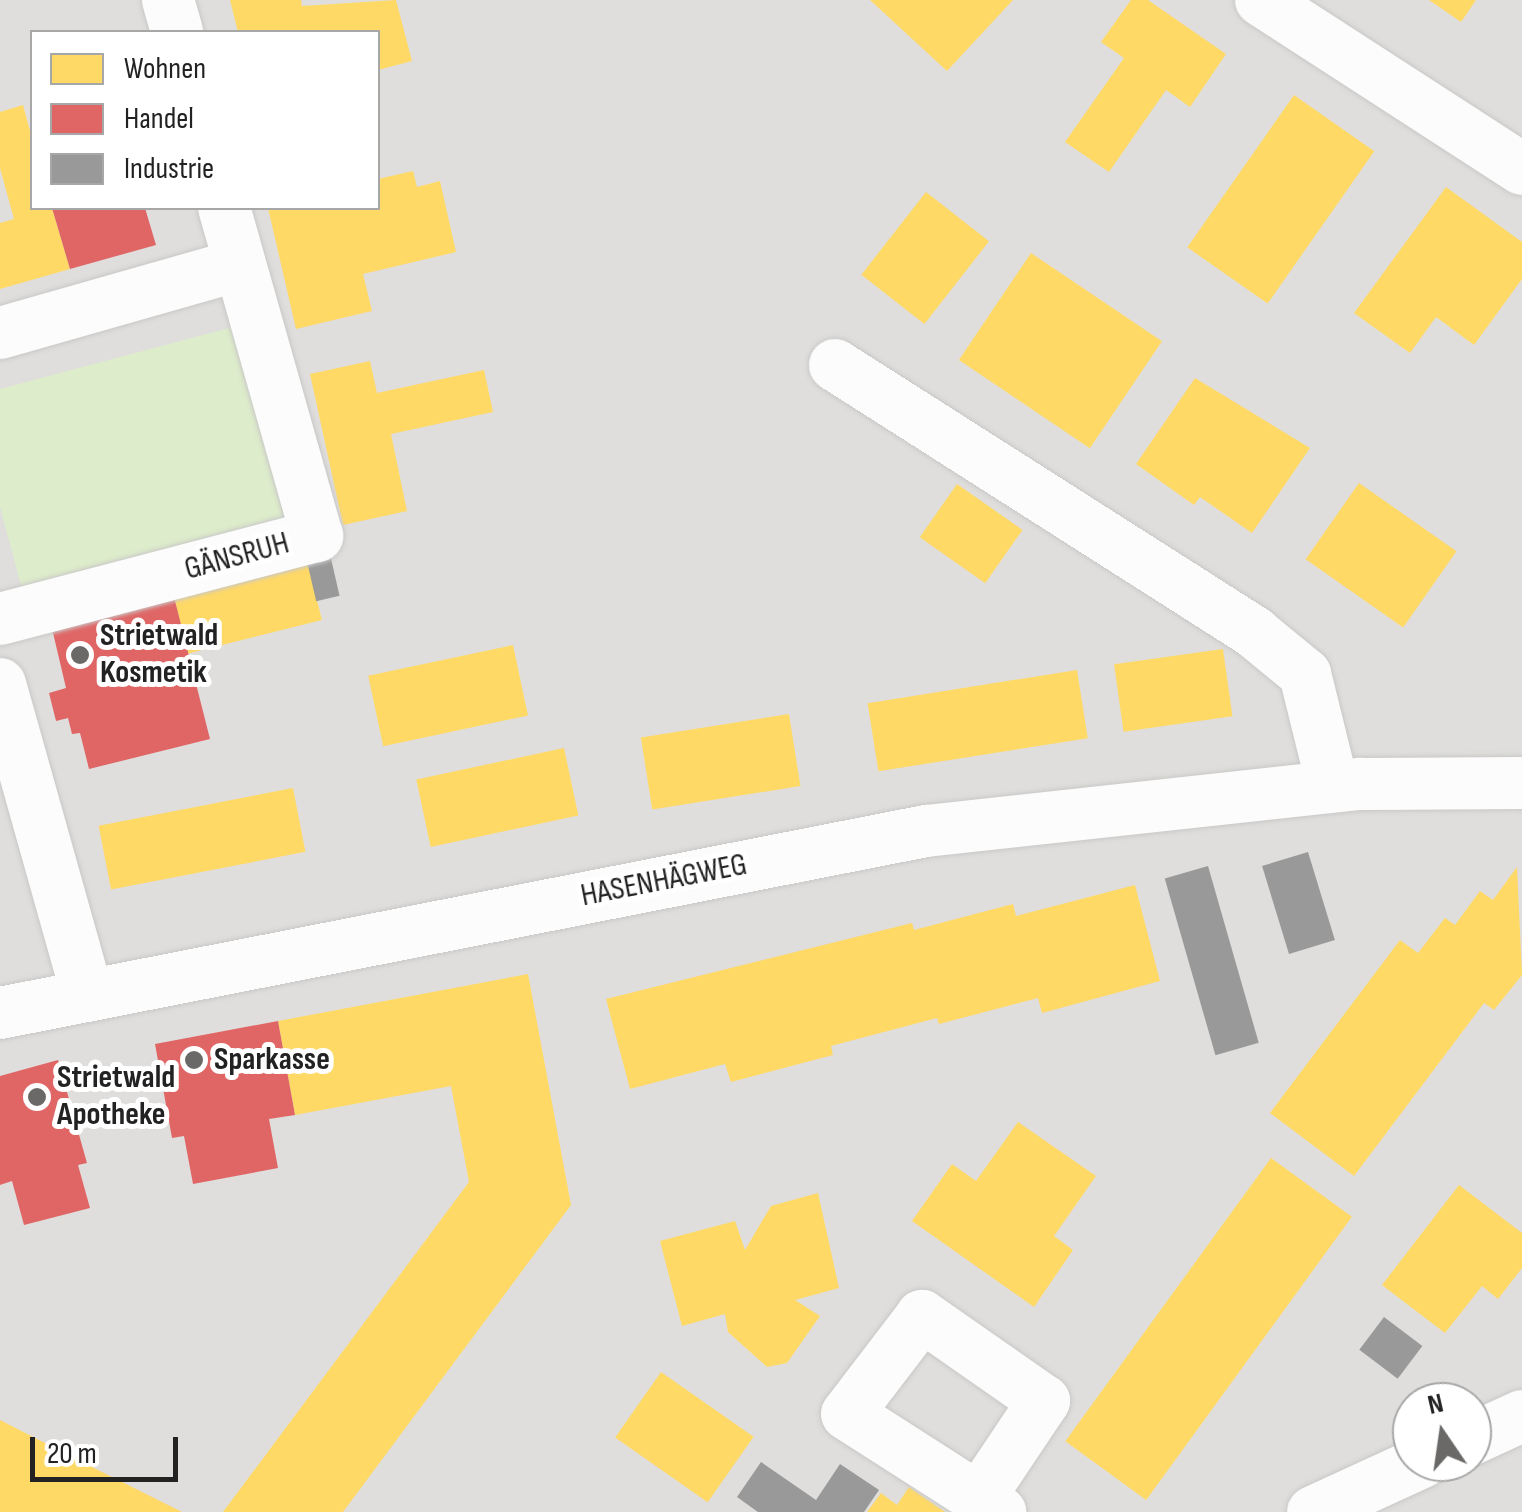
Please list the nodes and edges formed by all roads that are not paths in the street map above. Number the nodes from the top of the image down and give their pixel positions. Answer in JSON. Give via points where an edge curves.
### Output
{"nodes":[{"id":1,"x":168,"y":0,"type":"edge"},
{"id":2,"x":1261,"y":0,"type":"edge"},
{"id":3,"x":176,"y":30,"type":"edge"},
{"id":4,"x":1522,"y":169,"type":"edge"},
{"id":5,"x":225,"y":210,"type":"edge"},
{"id":6,"x":240,"y":265,"type":"junction"},
{"id":7,"x":0,"y":334,"type":"edge"},
{"id":8,"x":835,"y":365,"type":"dead end"},
{"id":9,"x":0,"y":619,"type":"edge"},
{"id":10,"x":0,"y":684,"type":"edge"},
{"id":11,"x":1522,"y":783,"type":"edge"},
{"id":12,"x":1333,"y":787,"type":"junction"},
{"id":13,"x":87,"y":993,"type":"junction"},
{"id":14,"x":0,"y":1012,"type":"edge"},
{"id":15,"x":1522,"y":1416,"type":"edge"},
{"id":16,"x":1492,"y":1430,"type":"edge"},
{"id":17,"x":1392,"y":1476,"type":"edge"},
{"id":18,"x":1313,"y":1512,"type":"edge"}],
"edges":[{"from":1,"to":3,"type":"street"},
{"from":2,"to":4,"type":"street"},
{"from":5,"to":6,"type":"street","name":"GÄNSRUH"},
{"from":6,"to":7,"type":"street"},
{"from":6,"to":9,"type":"street","name":"GÄNSRUH","via":[[317,536]]},
{"from":8,"to":12,"type":"street","via":[[1255,633],[1305,674]]},
{"from":10,"to":13,"type":"street"},
{"from":11,"to":12,"type":"street","name":"HASENHÄGWEG"},
{"from":12,"to":13,"type":"street","name":"HASENHÄGWEG","via":[[926,831]]},
{"from":13,"to":14,"type":"street","name":"HASENHÄGWEG"},
{"from":15,"to":16,"type":"street"},
{"from":17,"to":18,"type":"street"}]}
